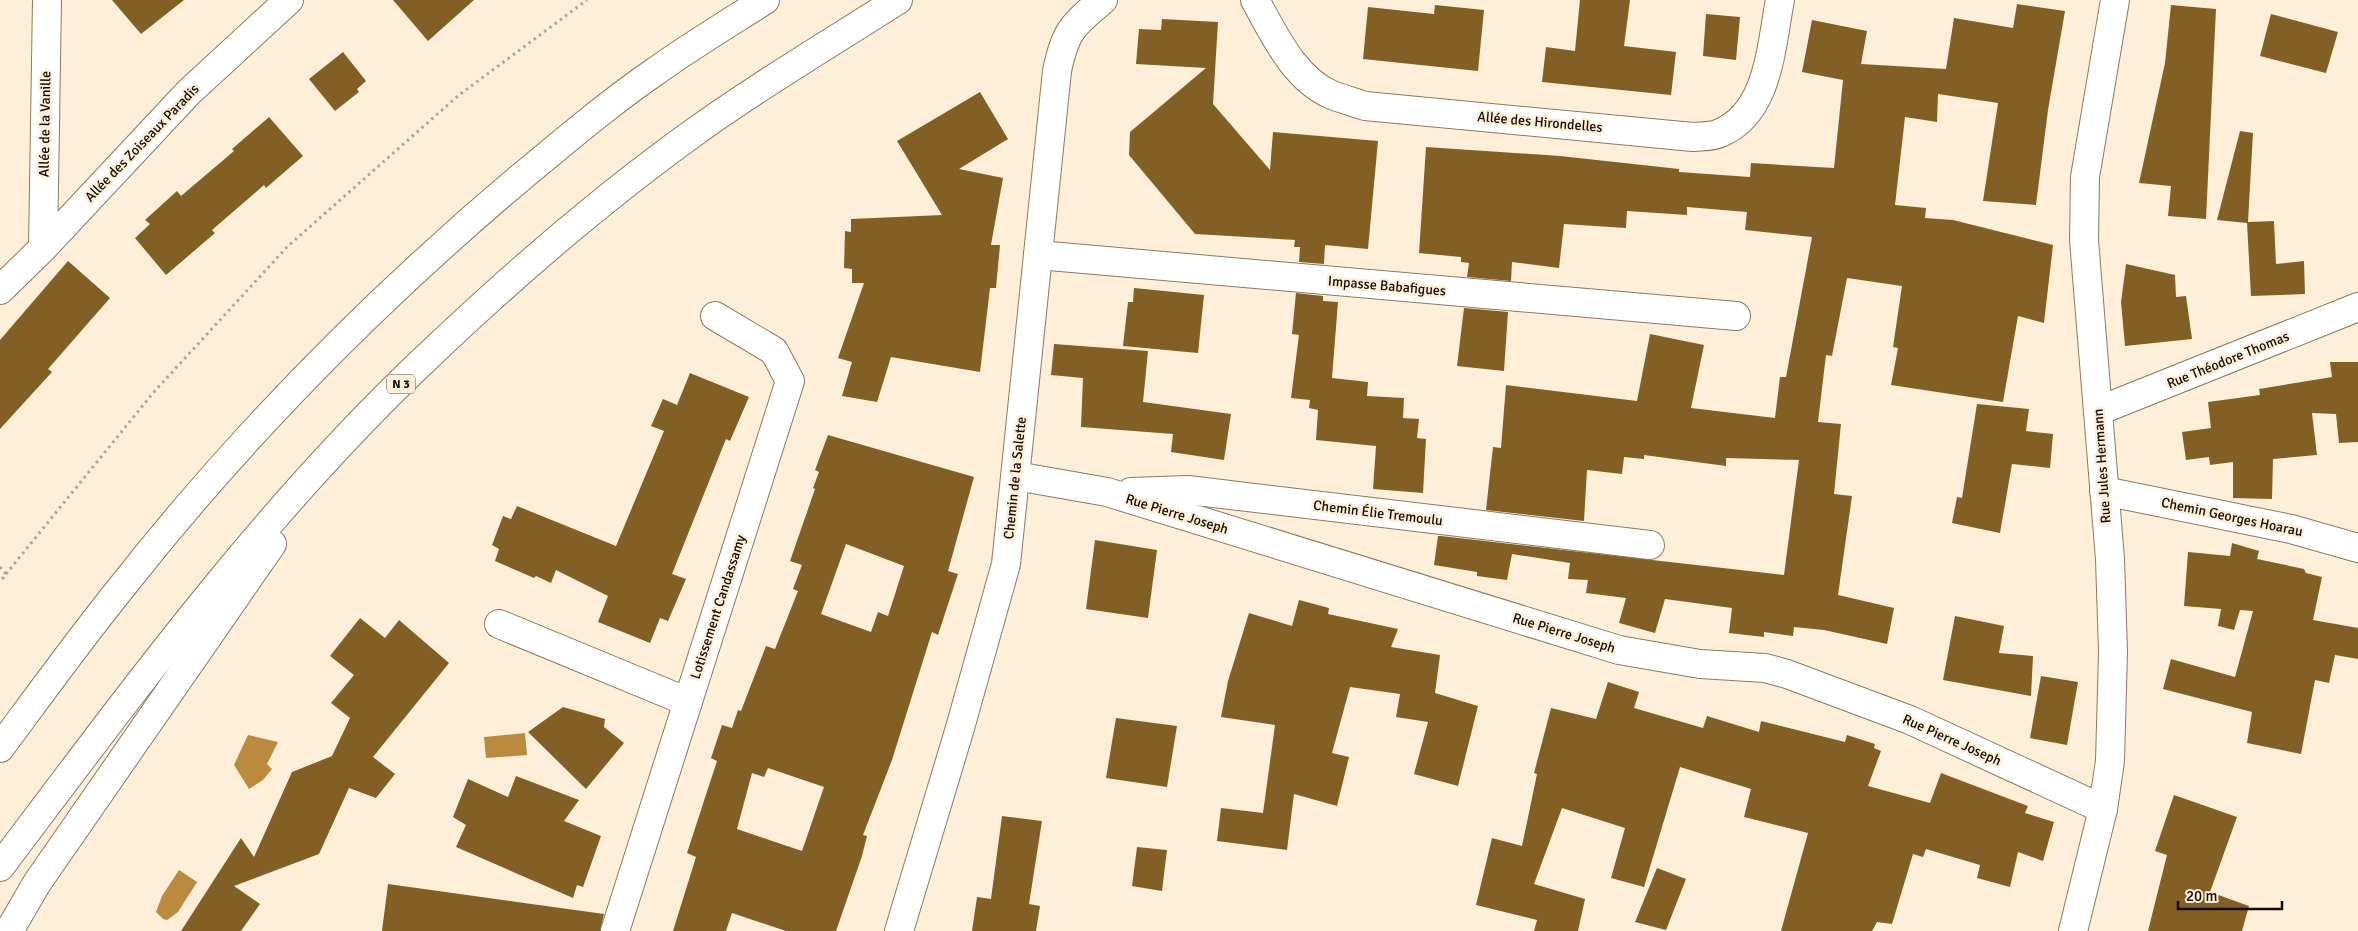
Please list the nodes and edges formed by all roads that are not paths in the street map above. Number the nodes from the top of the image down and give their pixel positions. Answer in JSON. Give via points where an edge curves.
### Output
{"nodes":[{"id":1,"x":47,"y":0,"type":"edge"},
{"id":2,"x":289,"y":0,"type":"edge"},
{"id":3,"x":765,"y":0,"type":"edge"},
{"id":4,"x":898,"y":0,"type":"edge"},
{"id":5,"x":1103,"y":0,"type":"edge"},
{"id":6,"x":1255,"y":0,"type":"edge"},
{"id":7,"x":1780,"y":0,"type":"edge"},
{"id":8,"x":2115,"y":0,"type":"edge"},
{"id":9,"x":43,"y":248,"type":"junction"},
{"id":10,"x":1038,"y":255,"type":"junction"},
{"id":11,"x":0,"y":290,"type":"edge"},
{"id":12,"x":2357,"y":309,"type":"edge"},
{"id":13,"x":715,"y":316,"type":"dead end"},
{"id":14,"x":1736,"y":316,"type":"dead end"},
{"id":15,"x":2098,"y":411,"type":"junction"},
{"id":16,"x":339,"y":448,"type":"junction"},
{"id":17,"x":1016,"y":476,"type":"junction"},
{"id":18,"x":2104,"y":491,"type":"junction"},
{"id":19,"x":1107,"y":492,"type":"junction"},
{"id":20,"x":1650,"y":545,"type":"dead end"},
{"id":21,"x":2358,"y":548,"type":"edge"},
{"id":22,"x":499,"y":624,"type":"dead end"},
{"id":23,"x":688,"y":702,"type":"junction"},
{"id":24,"x":0,"y":748,"type":"edge"},
{"id":25,"x":2103,"y":809,"type":"junction"},
{"id":26,"x":0,"y":867,"type":"edge"},
{"id":27,"x":9,"y":931,"type":"edge"},
{"id":28,"x":615,"y":931,"type":"edge"},
{"id":29,"x":899,"y":931,"type":"edge"},
{"id":30,"x":2073,"y":931,"type":"edge"}],
"edges":[{"from":1,"to":9,"type":"main road","name":"Allée de la Vanille"},
{"from":2,"to":9,"type":"main road","name":"Allée des Zoiseaux Paradis","via":[[189,92]]},
{"from":3,"to":24,"type":"main road","via":[[654,72],[559,146],[470,220],[374,308],[286,398],[205,488],[121,587]]},
{"from":4,"to":16,"type":"main road","number":"N 3","via":[[696,130],[605,202],[424,360]]},
{"from":5,"to":10,"type":"main road","name":"Chemin de la Salette","via":[[1080,18],[1063,42],[1057,70]]},
{"from":6,"to":7,"type":"main road","name":"Allée des Hirondelles","via":[[1281,47],[1303,75],[1330,94],[1365,106],[1693,137],[1719,134],[1745,118],[1763,85]]},
{"from":8,"to":15,"type":"main road","name":"Rue Jules Hermann","via":[[2085,177],[2084,240]]},
{"from":9,"to":11,"type":"main road","name":"Allée des Zoiseaux Paradis"},
{"from":10,"to":14,"type":"main road","name":"Impasse Babafigues"},
{"from":10,"to":17,"type":"main road","name":"Chemin de la Salette"},
{"from":12,"to":15,"type":"main road","name":"Rue Théodore Thomas"},
{"from":13,"to":23,"type":"main road","name":"Lotissement Candassamy","via":[[774,350],[790,381]]},
{"from":15,"to":18,"type":"main road","name":"Rue Jules Hermann"},
{"from":16,"to":26,"type":"main road","number":"N 3","via":[[178,632]]},
{"from":16,"to":27,"type":"main road","via":[[37,883]]},
{"from":17,"to":19,"type":"main road","name":"Rue Pierre Joseph"},
{"from":17,"to":29,"type":"main road","name":"Chemin de la Salette","via":[[1006,564]]},
{"from":18,"to":21,"type":"main road","name":"Chemin Georges Hoarau","via":[[2291,529]]},
{"from":18,"to":25,"type":"main road","name":"Rue Jules Hermann","via":[[2113,652],[2110,761]]},
{"from":19,"to":20,"type":"main road","name":"Chemin Élie Tremoulu","via":[[1188,490]]},
{"from":19,"to":25,"type":"main road","name":"Rue Pierre Joseph","via":[[1619,650],[1700,664],[1765,668],[1787,674],[1910,720]]},
{"from":22,"to":23,"type":"main road"},
{"from":23,"to":28,"type":"main road","name":"Lotissement Candassamy"},
{"from":25,"to":30,"type":"main road","name":"Rue Jules Hermann"}]}
